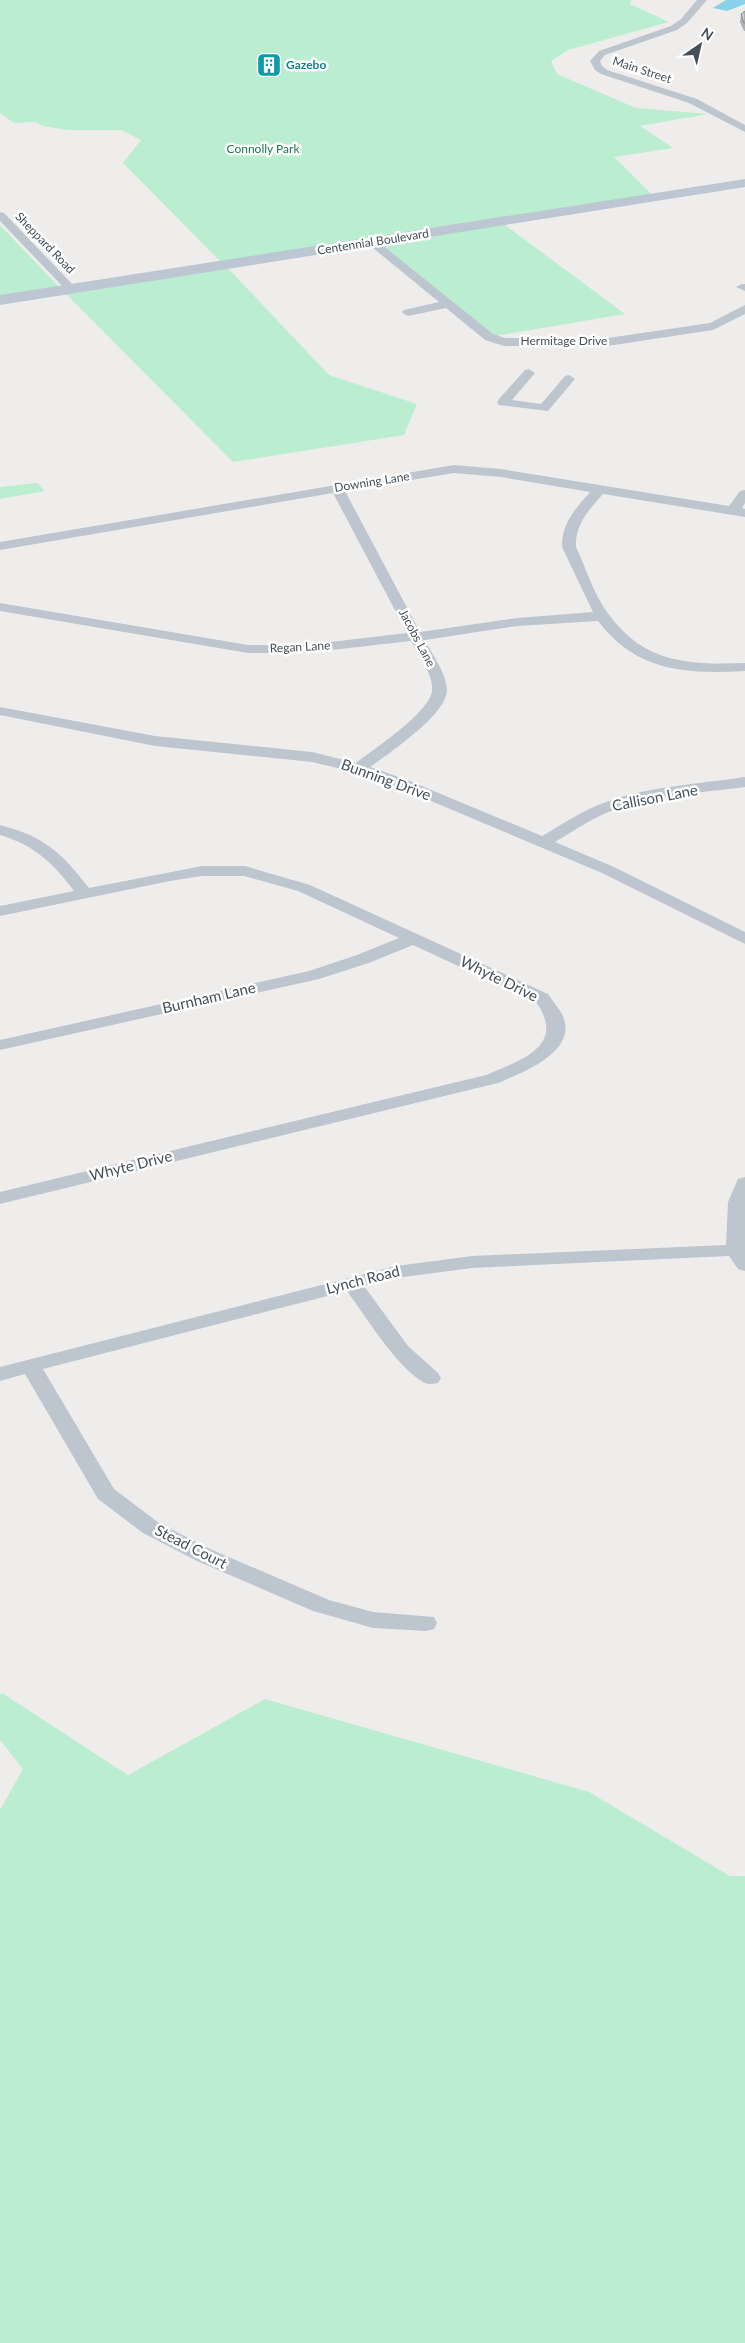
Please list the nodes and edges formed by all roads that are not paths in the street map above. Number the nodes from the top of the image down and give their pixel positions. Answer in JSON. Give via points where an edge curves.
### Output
{"nodes":[{"id":1,"x":702,"y":0,"type":"edge"},
{"id":2,"x":745,"y":129,"type":"edge"},
{"id":3,"x":745,"y":183,"type":"edge"},
{"id":4,"x":0,"y":215,"type":"edge"},
{"id":5,"x":367,"y":243,"type":"junction"},
{"id":6,"x":71,"y":289,"type":"junction"},
{"id":7,"x":0,"y":300,"type":"edge"},
{"id":8,"x":448,"y":304,"type":"junction"},
{"id":9,"x":745,"y":309,"type":"edge"},
{"id":10,"x":408,"y":312,"type":"dead end"},
{"id":11,"x":529,"y":373,"type":"dead end"},
{"id":12,"x":569,"y":379,"type":"dead end"},
{"id":13,"x":337,"y":488,"type":"junction"},
{"id":14,"x":600,"y":489,"type":"junction"},
{"id":15,"x":745,"y":494,"type":"edge"},
{"id":16,"x":739,"y":512,"type":"edge"},
{"id":17,"x":0,"y":546,"type":"edge"},
{"id":18,"x":0,"y":607,"type":"edge"},
{"id":19,"x":603,"y":616,"type":"junction"},
{"id":20,"x":416,"y":637,"type":"junction"},
{"id":21,"x":745,"y":667,"type":"edge"},
{"id":22,"x":0,"y":711,"type":"edge"},
{"id":23,"x":359,"y":768,"type":"junction"},
{"id":24,"x":745,"y":782,"type":"edge"},
{"id":25,"x":0,"y":830,"type":"edge"},
{"id":26,"x":543,"y":842,"type":"junction"},
{"id":27,"x":84,"y":893,"type":"junction"},
{"id":28,"x":0,"y":911,"type":"edge"},
{"id":29,"x":414,"y":938,"type":"junction"},
{"id":30,"x":745,"y":939,"type":"edge"},
{"id":31,"x":0,"y":1045,"type":"edge"},
{"id":32,"x":745,"y":1183,"type":"edge"},
{"id":33,"x":0,"y":1198,"type":"edge"},
{"id":34,"x":740,"y":1258,"type":"edge"},
{"id":35,"x":352,"y":1283,"type":"junction"},
{"id":36,"x":31,"y":1366,"type":"junction"},
{"id":37,"x":0,"y":1374,"type":"edge"},
{"id":38,"x":431,"y":1378,"type":"dead end"},
{"id":39,"x":426,"y":1623,"type":"dead end"}],
"edges":[{"from":1,"to":2,"type":"street","name":"Main Street","via":[[674,28],[602,53],[595,64],[611,75],[693,101]]},
{"from":3,"to":5,"type":"main road","name":"Centennial Boulevard"},
{"from":4,"to":6,"type":"street","name":"Sheppard Road"},
{"from":5,"to":6,"type":"main road","name":"Centennial Boulevard"},
{"from":5,"to":8,"type":"street","name":"Hermitage Drive","via":[[384,262],[402,267]]},
{"from":6,"to":7,"type":"main road","name":"Centennial Boulevard"},
{"from":8,"to":9,"type":"street","name":"Hermitage Drive","via":[[489,337],[504,342],[601,343],[713,326]]},
{"from":8,"to":10,"type":"street"},
{"from":11,"to":12,"type":"street","via":[[503,402],[544,408]]},
{"from":13,"to":14,"type":"street","name":"Downing Lane","via":[[454,469]]},
{"from":13,"to":17,"type":"street","name":"Downing Lane"},
{"from":13,"to":20,"type":"street","name":"Jacobs Lane"},
{"from":14,"to":16,"type":"street","name":"Downing Lane"},
{"from":14,"to":19,"type":"street","via":[[570,528],[568,538],[569,547]]},
{"from":15,"to":16,"type":"street"},
{"from":18,"to":20,"type":"street","name":"Regan Lane","via":[[248,649],[305,648]]},
{"from":19,"to":20,"type":"street","name":"Regan Lane","via":[[517,622]]},
{"from":19,"to":21,"type":"street","via":[[634,650],[650,658],[695,668]]},
{"from":20,"to":23,"type":"street","name":"Jacobs Lane","via":[[437,678],[439,694],[420,720]]},
{"from":22,"to":23,"type":"street","name":"Bunning Drive","via":[[155,741],[312,757]]},
{"from":23,"to":26,"type":"street","name":"Bunning Drive"},
{"from":24,"to":26,"type":"street","name":"Callison Lane","via":[[614,804]]},
{"from":25,"to":27,"type":"street","via":[[22,835],[42,845],[56,857]]},
{"from":26,"to":30,"type":"street","name":"Bunning Drive","via":[[608,870]]},
{"from":27,"to":28,"type":"street","name":"Whyte Drive"},
{"from":27,"to":29,"type":"street","name":"Whyte Drive","via":[[202,871],[245,871],[304,888]]},
{"from":29,"to":31,"type":"street","name":"Burnham Lane","via":[[313,975]]},
{"from":29,"to":33,"type":"street","name":"Whyte Drive","via":[[542,998],[554,1016],[556,1028],[554,1040],[544,1054],[492,1079]]},
{"from":32,"to":34,"type":"street","via":[[737,1202]]},
{"from":34,"to":35,"type":"street","name":"Lynch Road","via":[[472,1262],[396,1272]]},
{"from":35,"to":36,"type":"street","name":"Lynch Road"},
{"from":35,"to":38,"type":"street","via":[[401,1351]]},
{"from":36,"to":37,"type":"street","name":"Lynch Road"},
{"from":36,"to":39,"type":"street","name":"Stead Court","via":[[106,1494],[121,1508],[189,1549],[273,1586],[373,1620]]}]}
